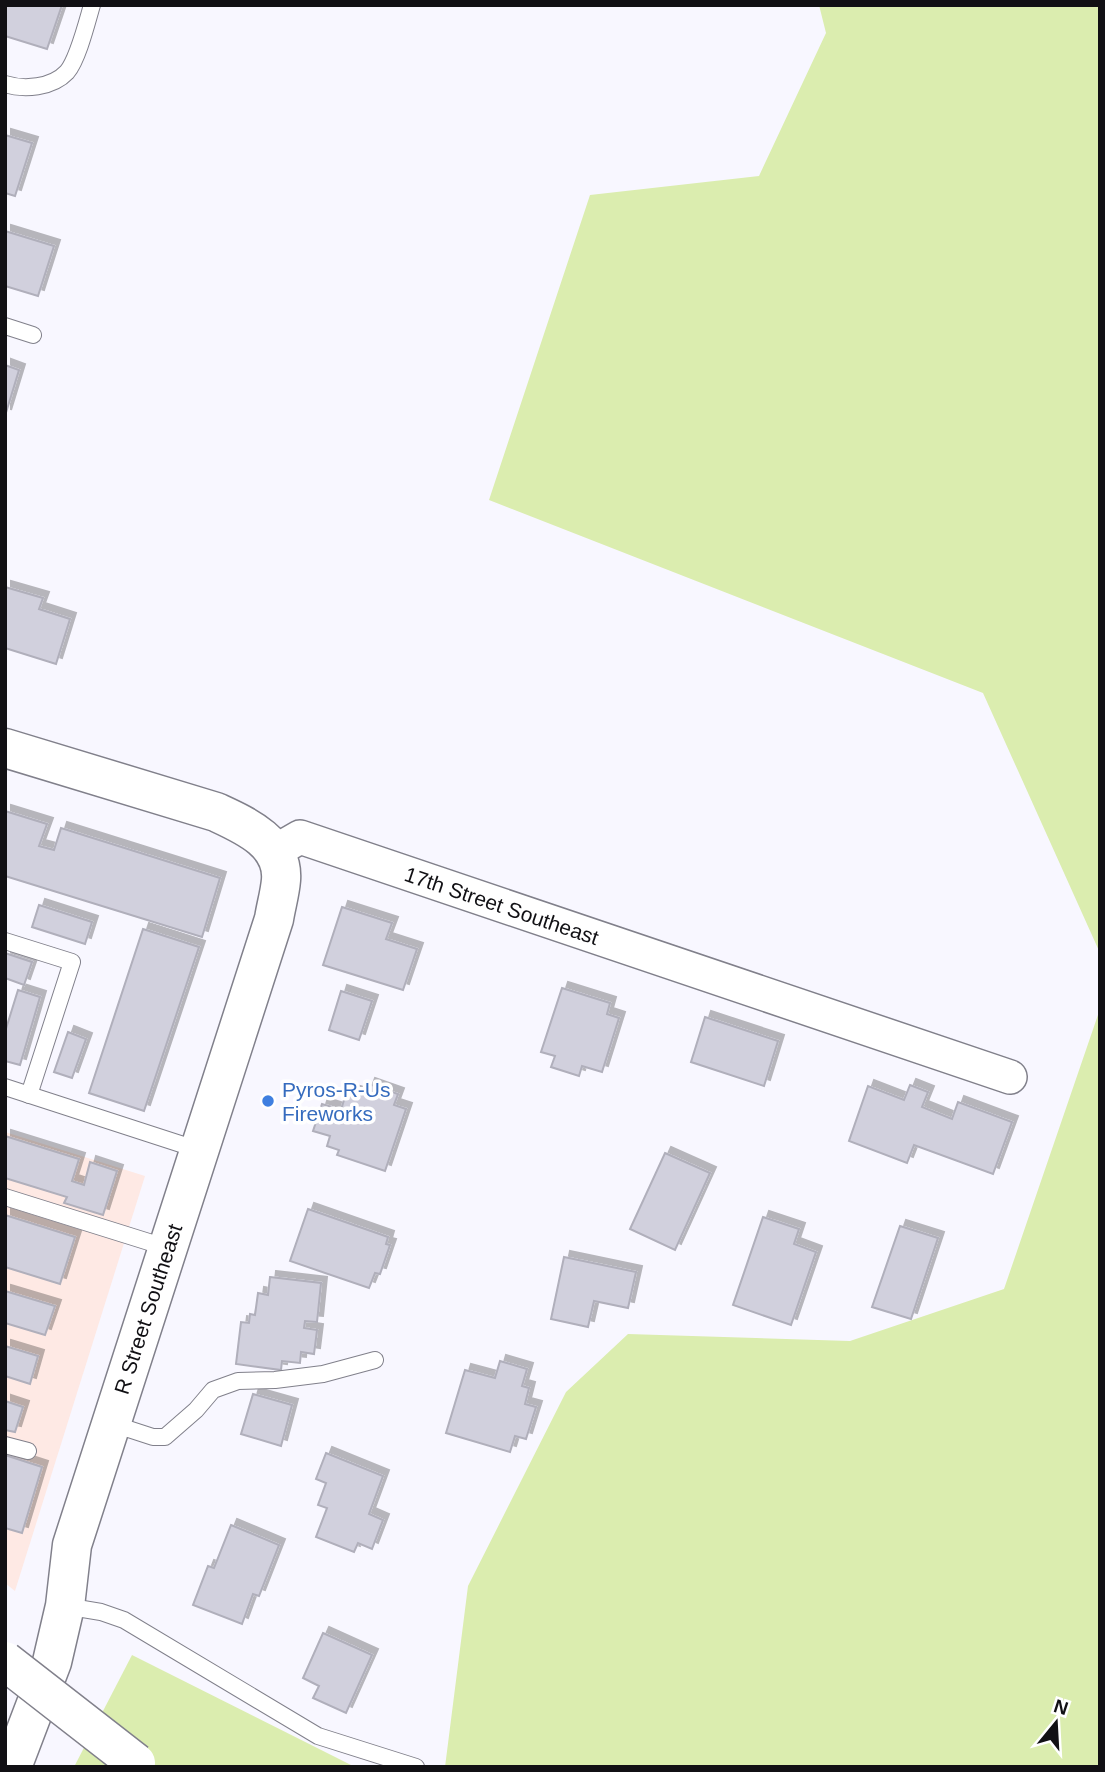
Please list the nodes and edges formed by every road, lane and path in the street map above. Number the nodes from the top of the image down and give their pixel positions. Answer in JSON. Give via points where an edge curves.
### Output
{"nodes":[{"id":1,"x":92,"y":5,"type":"edge"},
{"id":2,"x":5,"y":84,"type":"edge"},
{"id":3,"x":5,"y":326,"type":"edge"},
{"id":4,"x":33,"y":335,"type":"dead end"},
{"id":5,"x":5,"y":748,"type":"edge"},
{"id":6,"x":274,"y":852,"type":"junction"},
{"id":7,"x":5,"y":941,"type":"edge"},
{"id":8,"x":1010,"y":1077,"type":"dead end"},
{"id":9,"x":5,"y":1087,"type":"edge"},
{"id":10,"x":29,"y":1095,"type":"junction"},
{"id":11,"x":200,"y":1151,"type":"junction"},
{"id":12,"x":5,"y":1197,"type":"edge"},
{"id":13,"x":168,"y":1248,"type":"junction"},
{"id":14,"x":375,"y":1360,"type":"dead end"},
{"id":15,"x":110,"y":1423,"type":"junction"},
{"id":16,"x":5,"y":1445,"type":"edge"},
{"id":17,"x":29,"y":1451,"type":"dead end"},
{"id":18,"x":65,"y":1606,"type":"junction"},
{"id":19,"x":5,"y":1661,"type":"edge"},
{"id":20,"x":136,"y":1763,"type":"dead end"},
{"id":21,"x":12,"y":1767,"type":"edge"},
{"id":22,"x":416,"y":1767,"type":"edge"}],
"edges":[{"from":1,"to":2,"type":"lane","via":[[67,72],[43,85],[20,89]]},
{"from":3,"to":4,"type":"lane"},
{"from":5,"to":6,"type":"street","via":[[216,812],[259,835]]},
{"from":6,"to":8,"type":"street","name":"17th Street Southeast","via":[[300,837]]},
{"from":6,"to":11,"type":"street","name":"R Street Southeast","via":[[281,868],[274,919]]},
{"from":7,"to":10,"type":"lane","via":[[72,962]]},
{"from":9,"to":10,"type":"lane"},
{"from":10,"to":11,"type":"lane"},
{"from":11,"to":13,"type":"street","name":"R Street Southeast"},
{"from":12,"to":13,"type":"lane"},
{"from":13,"to":15,"type":"street","name":"R Street Southeast"},
{"from":14,"to":15,"type":"lane","via":[[323,1374],[238,1381],[213,1390],[165,1437]]},
{"from":15,"to":18,"type":"street","name":"R Street Southeast","via":[[72,1545]]},
{"from":16,"to":17,"type":"lane"},
{"from":18,"to":21,"type":"street","name":"R Street Southeast","via":[[52,1662]]},
{"from":18,"to":22,"type":"lane","via":[[124,1620],[318,1736]]},
{"from":19,"to":20,"type":"street","bridge":true}]}
